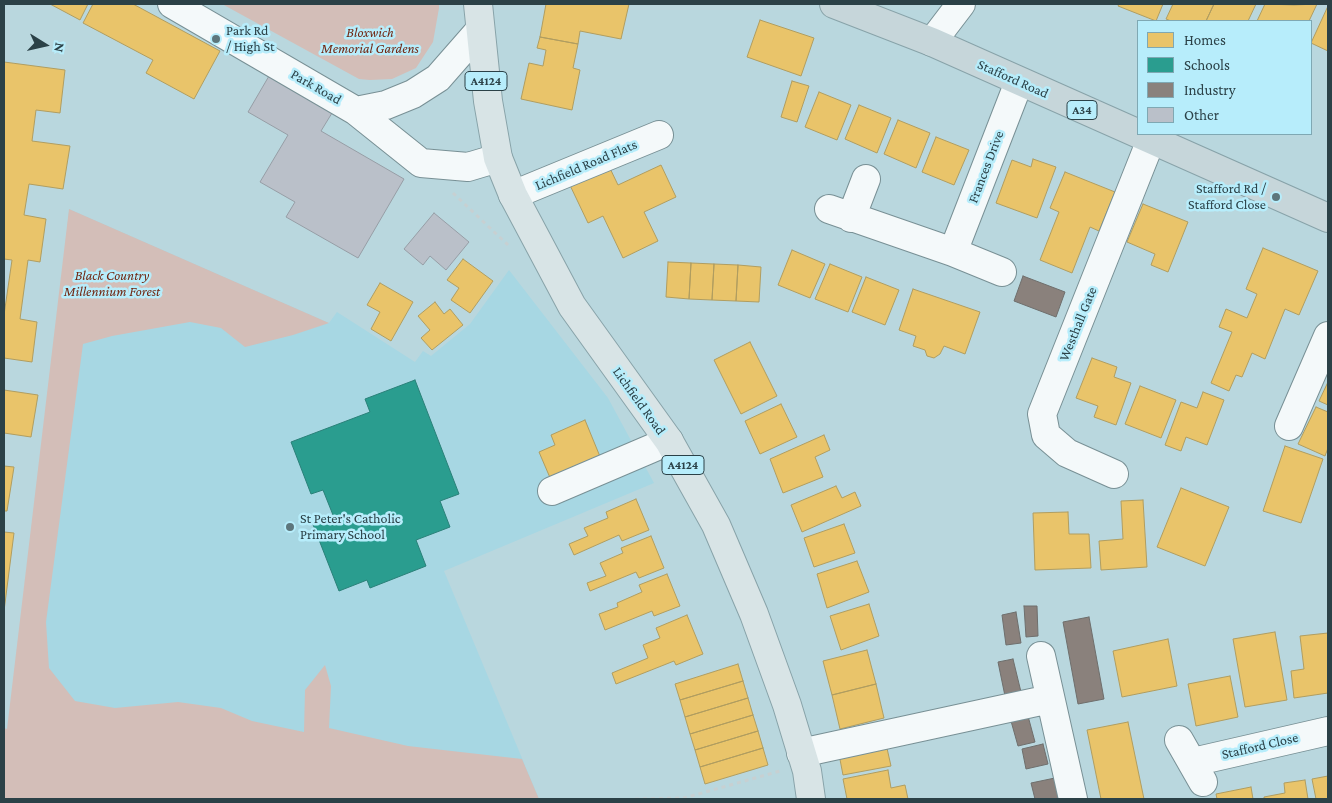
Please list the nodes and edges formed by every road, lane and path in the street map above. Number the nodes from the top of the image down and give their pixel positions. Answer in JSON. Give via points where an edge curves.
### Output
{"nodes":[{"id":1,"x":172,"y":4,"type":"edge"},
{"id":2,"x":834,"y":4,"type":"edge"},
{"id":3,"x":961,"y":4,"type":"edge"},
{"id":4,"x":479,"y":17,"type":"edge"},
{"id":5,"x":932,"y":42,"type":"junction"},
{"id":6,"x":1019,"y":82,"type":"junction"},
{"id":7,"x":356,"y":110,"type":"junction"},
{"id":8,"x":1137,"y":134,"type":"edge"},
{"id":9,"x":659,"y":135,"type":"dead end"},
{"id":10,"x":1140,"y":135,"type":"edge"},
{"id":11,"x":1151,"y":140,"type":"junction"},
{"id":12,"x":498,"y":158,"type":"junction"},
{"id":13,"x":866,"y":179,"type":"dead end"},
{"id":14,"x":450,"y":190,"type":"dead end"},
{"id":15,"x":513,"y":195,"type":"junction"},
{"id":16,"x":1328,"y":218,"type":"edge"},
{"id":17,"x":514,"y":252,"type":"dead end"},
{"id":18,"x":954,"y":252,"type":"junction"},
{"id":19,"x":1002,"y":272,"type":"dead end"},
{"id":20,"x":1328,"y":338,"type":"edge"},
{"id":21,"x":1288,"y":426,"type":"dead end"},
{"id":22,"x":669,"y":441,"type":"junction"},
{"id":23,"x":1114,"y":474,"type":"dead end"},
{"id":24,"x":552,"y":491,"type":"dead end"},
{"id":25,"x":1041,"y":656,"type":"dead end"},
{"id":26,"x":1050,"y":699,"type":"junction"},
{"id":27,"x":1328,"y":730,"type":"edge"},
{"id":28,"x":803,"y":758,"type":"junction"},
{"id":29,"x":1191,"y":761,"type":"dead end"},
{"id":30,"x":635,"y":799,"type":"edge"},
{"id":31,"x":811,"y":799,"type":"edge"},
{"id":32,"x":1073,"y":799,"type":"edge"}],
"edges":[{"from":1,"to":7,"type":"street","name":"Park Road"},
{"from":2,"to":5,"type":"highway","name":"Stafford Road","number":"A34"},
{"from":3,"to":5,"type":"street"},
{"from":4,"to":7,"type":"street","name":"Park Road","via":[[438,78],[404,98]]},
{"from":4,"to":12,"type":"main road","name":"Lichfield Road","number":"A4124"},
{"from":5,"to":6,"type":"highway","name":"Stafford Road","number":"A34"},
{"from":6,"to":8,"type":"highway","name":"Stafford Road","number":"A34"},
{"from":6,"to":18,"type":"street","name":"Frances Drive"},
{"from":7,"to":12,"type":"street","name":"Park Road","via":[[421,163],[468,167]]},
{"from":9,"to":15,"type":"street","name":"Lichfield Road Flats"},
{"from":10,"to":11,"type":"highway","name":"Stafford Road","number":"A34"},
{"from":11,"to":16,"type":"highway","name":"Stafford Road","number":"A34"},
{"from":11,"to":23,"type":"street","name":"Westhall Gate","via":[[1042,414],[1046,436],[1067,453]]},
{"from":12,"to":15,"type":"main road","name":"Lichfield Road","number":"A4124"},
{"from":13,"to":18,"type":"street","via":[[840,214]]},
{"from":14,"to":17,"type":"path"},
{"from":15,"to":22,"type":"main road","name":"Lichfield Road","number":"A4124","via":[[582,323]]},
{"from":18,"to":19,"type":"street"},
{"from":20,"to":21,"type":"street"},
{"from":22,"to":24,"type":"street"},
{"from":22,"to":28,"type":"main road","name":"Lichfield Road","number":"A4124","via":[[716,525],[754,614],[788,705]]},
{"from":25,"to":26,"type":"street"},
{"from":26,"to":28,"type":"street"},
{"from":26,"to":32,"type":"street"},
{"from":27,"to":29,"type":"street","name":"Stafford Close"},
{"from":28,"to":30,"type":"path","via":[[684,798]]},
{"from":28,"to":31,"type":"main road","name":"Lichfield Road","number":"A4124"}]}
